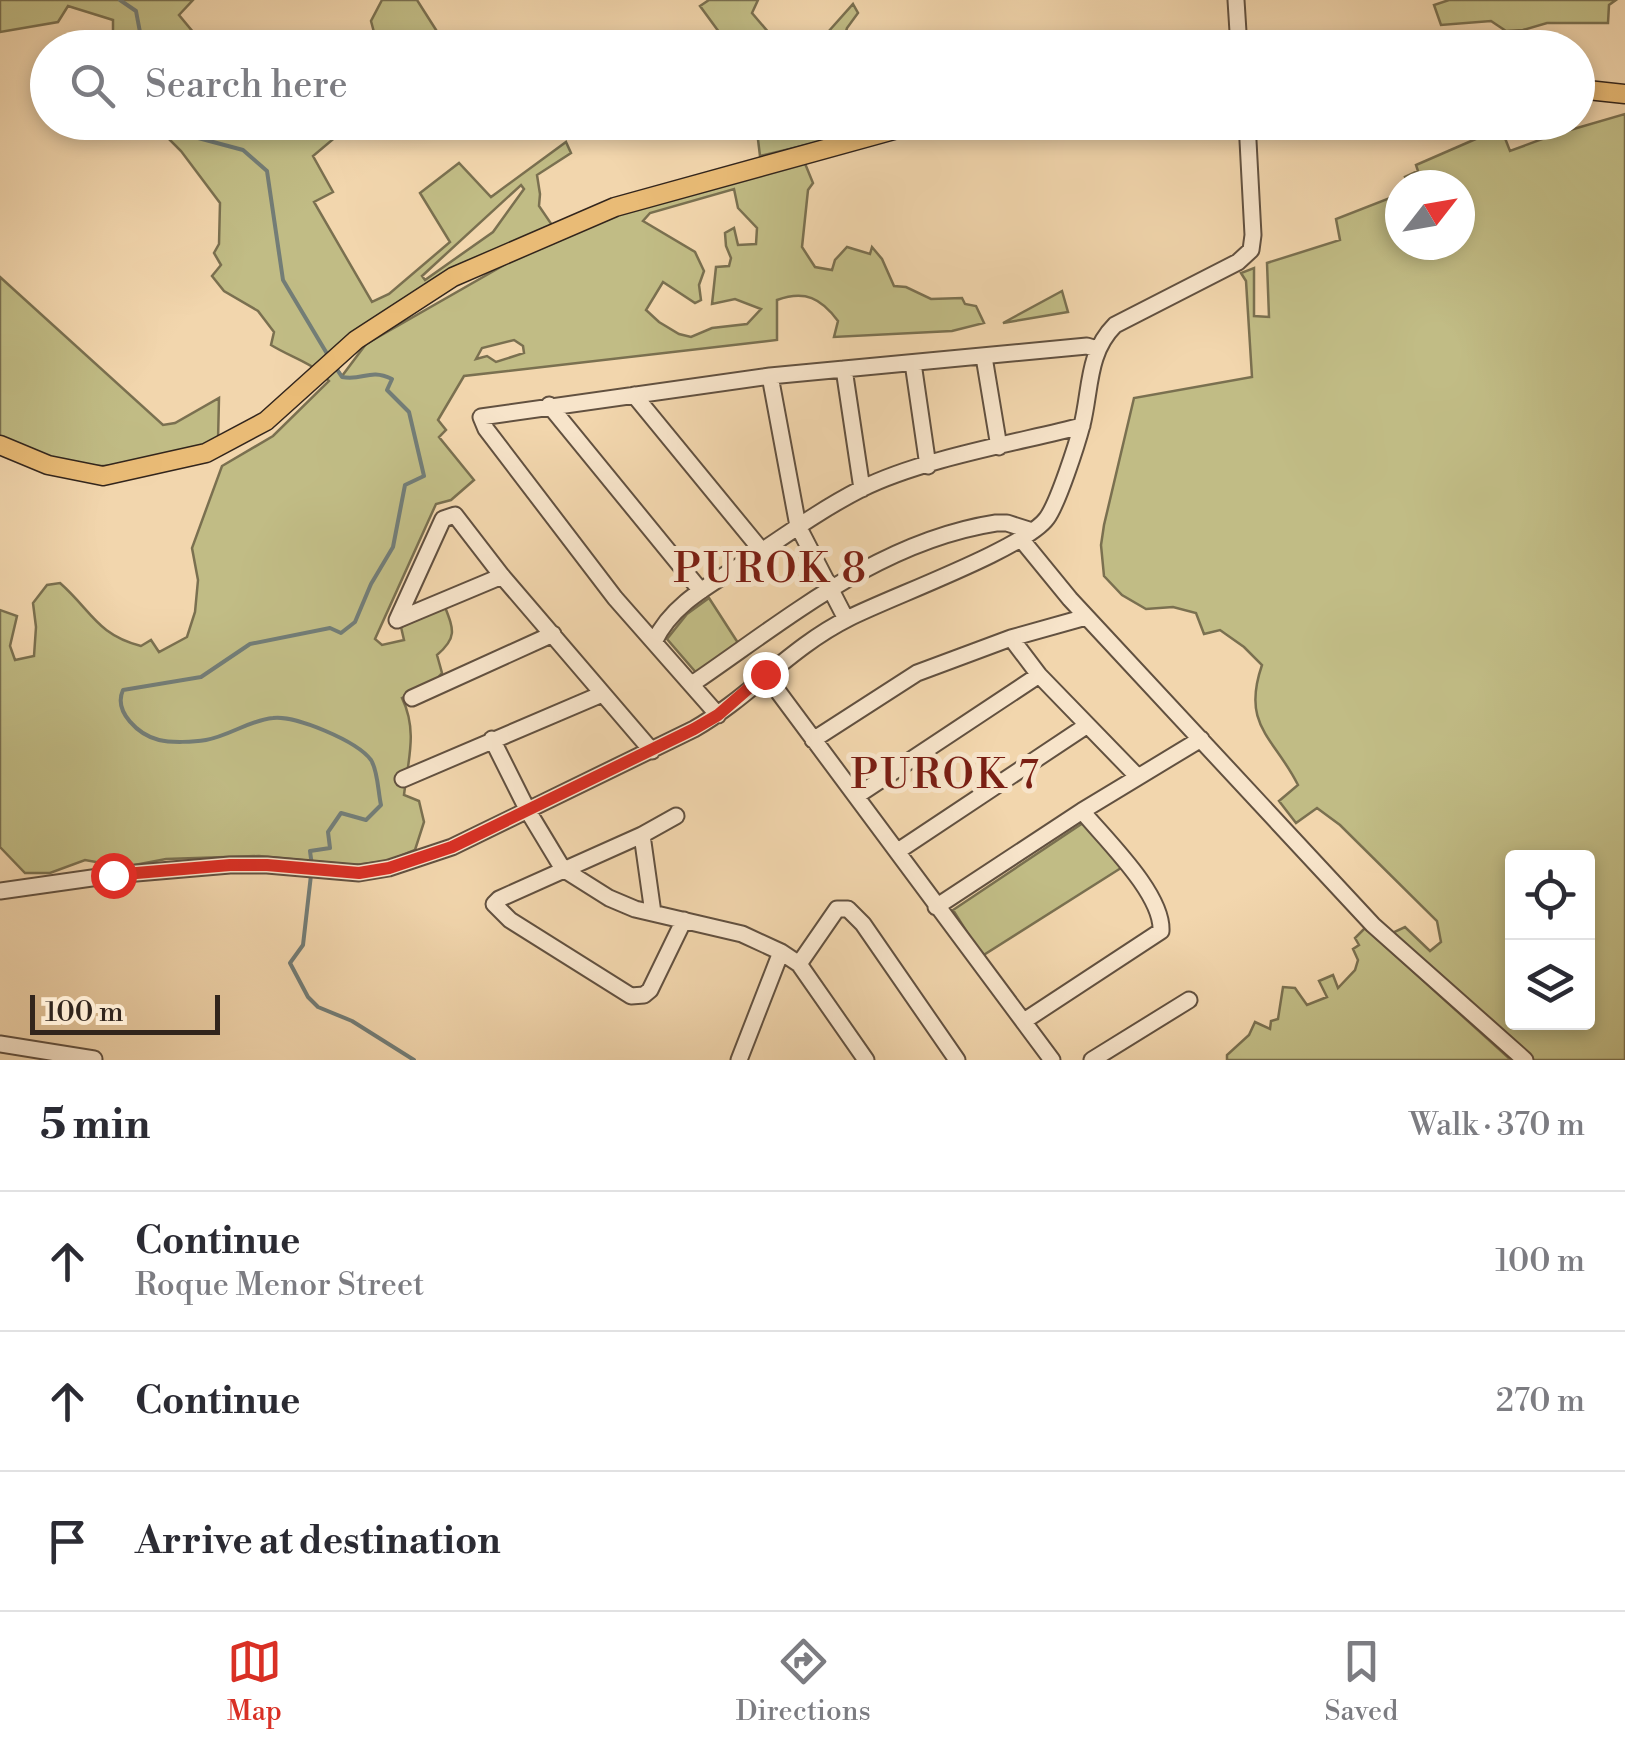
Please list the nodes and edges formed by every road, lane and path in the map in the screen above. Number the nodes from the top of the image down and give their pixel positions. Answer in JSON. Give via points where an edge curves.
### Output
{"nodes":[{"id":1,"x":1236,"y":0,"type":"edge"},
{"id":2,"x":1238,"y":30,"type":"edge"},
{"id":3,"x":1595,"y":90,"type":"edge"},
{"id":4,"x":1625,"y":94,"type":"edge"},
{"id":5,"x":858,"y":140,"type":"edge"},
{"id":6,"x":1248,"y":140,"type":"edge"},
{"id":7,"x":1097,"y":348,"type":"junction"},
{"id":8,"x":984,"y":357,"type":"junction"},
{"id":9,"x":914,"y":363,"type":"junction"},
{"id":10,"x":844,"y":369,"type":"junction"},
{"id":11,"x":770,"y":376,"type":"junction"},
{"id":12,"x":634,"y":395,"type":"junction"},
{"id":13,"x":549,"y":405,"type":"junction"},
{"id":14,"x":1082,"y":426,"type":"junction"},
{"id":15,"x":0,"y":445,"type":"edge"},
{"id":16,"x":999,"y":447,"type":"junction"},
{"id":17,"x":928,"y":466,"type":"junction"},
{"id":18,"x":862,"y":489,"type":"junction"},
{"id":19,"x":798,"y":526,"type":"junction"},
{"id":20,"x":1026,"y":535,"type":"junction"},
{"id":21,"x":762,"y":551,"type":"junction"},
{"id":22,"x":502,"y":576,"type":"junction"},
{"id":23,"x":830,"y":590,"type":"junction"},
{"id":24,"x":700,"y":591,"type":"junction"},
{"id":25,"x":1086,"y":617,"type":"junction"},
{"id":26,"x":846,"y":619,"type":"junction"},
{"id":27,"x":553,"y":634,"type":"junction"},
{"id":28,"x":1010,"y":638,"type":"junction"},
{"id":29,"x":654,"y":642,"type":"junction"},
{"id":30,"x":765,"y":674,"type":"junction"},
{"id":31,"x":1039,"y":676,"type":"junction"},
{"id":32,"x":692,"y":684,"type":"junction"},
{"id":33,"x":602,"y":694,"type":"junction"},
{"id":34,"x":412,"y":698,"type":"dead end"},
{"id":35,"x":718,"y":715,"type":"junction"},
{"id":36,"x":1086,"y":726,"type":"junction"},
{"id":37,"x":1201,"y":738,"type":"junction"},
{"id":38,"x":492,"y":740,"type":"junction"},
{"id":39,"x":814,"y":740,"type":"junction"},
{"id":40,"x":652,"y":751,"type":"junction"},
{"id":41,"x":1137,"y":776,"type":"junction"},
{"id":42,"x":403,"y":780,"type":"dead end"},
{"id":43,"x":858,"y":795,"type":"junction"},
{"id":44,"x":528,"y":811,"type":"junction"},
{"id":45,"x":1082,"y":811,"type":"junction"},
{"id":46,"x":676,"y":816,"type":"dead end"},
{"id":47,"x":642,"y":835,"type":"junction"},
{"id":48,"x":898,"y":851,"type":"junction"},
{"id":49,"x":564,"y":869,"type":"junction"},
{"id":50,"x":0,"y":891,"type":"edge"},
{"id":51,"x":936,"y":907,"type":"junction"},
{"id":52,"x":653,"y":913,"type":"junction"},
{"id":53,"x":684,"y":920,"type":"junction"},
{"id":54,"x":781,"y":952,"type":"junction"},
{"id":55,"x":799,"y":964,"type":"junction"},
{"id":56,"x":1189,"y":1000,"type":"dead end"},
{"id":57,"x":1024,"y":1020,"type":"junction"},
{"id":58,"x":0,"y":1044,"type":"edge"},
{"id":59,"x":28,"y":1054,"type":"edge"},
{"id":60,"x":94,"y":1059,"type":"edge"},
{"id":61,"x":739,"y":1060,"type":"edge"},
{"id":62,"x":866,"y":1060,"type":"edge"},
{"id":63,"x":957,"y":1060,"type":"edge"},
{"id":64,"x":1052,"y":1060,"type":"edge"},
{"id":65,"x":1092,"y":1060,"type":"edge"},
{"id":66,"x":1524,"y":1060,"type":"edge"}],
"edges":[{"from":1,"to":2,"type":"street"},
{"from":3,"to":4,"type":"main road"},
{"from":5,"to":15,"type":"main road","via":[[614,207],[453,277],[344,351],[266,420],[206,453],[103,476],[48,466]]},
{"from":6,"to":7,"type":"street","via":[[1250,250],[1115,325]]},
{"from":7,"to":8,"type":"street"},
{"from":7,"to":14,"type":"street"},
{"from":8,"to":9,"type":"street"},
{"from":8,"to":16,"type":"street"},
{"from":9,"to":10,"type":"street"},
{"from":9,"to":17,"type":"street"},
{"from":10,"to":11,"type":"street"},
{"from":10,"to":18,"type":"street"},
{"from":11,"to":12,"type":"street"},
{"from":11,"to":19,"type":"street"},
{"from":12,"to":13,"type":"street"},
{"from":12,"to":21,"type":"street"},
{"from":13,"to":24,"type":"street"},
{"from":13,"to":29,"type":"street","via":[[484,414],[481,422]]},
{"from":14,"to":16,"type":"street"},
{"from":14,"to":20,"type":"street","via":[[1049,517]]},
{"from":16,"to":17,"type":"street"},
{"from":17,"to":18,"type":"street"},
{"from":18,"to":19,"type":"street"},
{"from":19,"to":21,"type":"street"},
{"from":19,"to":23,"type":"street"},
{"from":20,"to":23,"type":"street","via":[[1007,523],[967,530],[896,552]]},
{"from":20,"to":25,"type":"street"},
{"from":20,"to":26,"type":"street"},
{"from":21,"to":24,"type":"street"},
{"from":22,"to":22,"type":"street","via":[[467,591],[397,620],[446,516],[459,518]]},
{"from":22,"to":27,"type":"street"},
{"from":23,"to":26,"type":"street"},
{"from":23,"to":32,"type":"street"},
{"from":24,"to":29,"type":"street","via":[[667,618]]},
{"from":25,"to":28,"type":"street"},
{"from":25,"to":37,"type":"street"},
{"from":26,"to":30,"type":"street"},
{"from":27,"to":33,"type":"street"},
{"from":27,"to":34,"type":"street"},
{"from":28,"to":31,"type":"street"},
{"from":28,"to":39,"type":"street","via":[[917,674]]},
{"from":29,"to":32,"type":"street"},
{"from":30,"to":35,"type":"street"},
{"from":30,"to":39,"type":"street"},
{"from":31,"to":36,"type":"street"},
{"from":31,"to":43,"type":"street"},
{"from":32,"to":35,"type":"street"},
{"from":33,"to":38,"type":"street"},
{"from":33,"to":40,"type":"street"},
{"from":35,"to":40,"type":"street"},
{"from":36,"to":41,"type":"street"},
{"from":36,"to":48,"type":"street"},
{"from":37,"to":41,"type":"street"},
{"from":37,"to":66,"type":"street","via":[[1373,925]]},
{"from":38,"to":42,"type":"street"},
{"from":38,"to":44,"type":"street"},
{"from":39,"to":43,"type":"street"},
{"from":40,"to":44,"type":"street"},
{"from":41,"to":45,"type":"street"},
{"from":43,"to":48,"type":"street"},
{"from":44,"to":49,"type":"street"},
{"from":44,"to":50,"type":"street","via":[[421,860],[359,873],[230,865]]},
{"from":45,"to":51,"type":"street"},
{"from":45,"to":57,"type":"street","via":[[1149,893],[1161,931]]},
{"from":46,"to":47,"type":"street"},
{"from":47,"to":49,"type":"street"},
{"from":47,"to":52,"type":"street"},
{"from":48,"to":51,"type":"street"},
{"from":49,"to":52,"type":"street","via":[[609,898]]},
{"from":49,"to":53,"type":"street","via":[[499,898],[496,908],[624,994],[650,990]]},
{"from":51,"to":57,"type":"street"},
{"from":52,"to":53,"type":"street"},
{"from":53,"to":54,"type":"street"},
{"from":54,"to":55,"type":"street"},
{"from":54,"to":61,"type":"street"},
{"from":55,"to":62,"type":"street"},
{"from":55,"to":63,"type":"street","via":[[837,910],[848,909]]},
{"from":56,"to":65,"type":"street"},
{"from":57,"to":64,"type":"street"},
{"from":58,"to":59,"type":"street"},
{"from":59,"to":60,"type":"street"}]}
